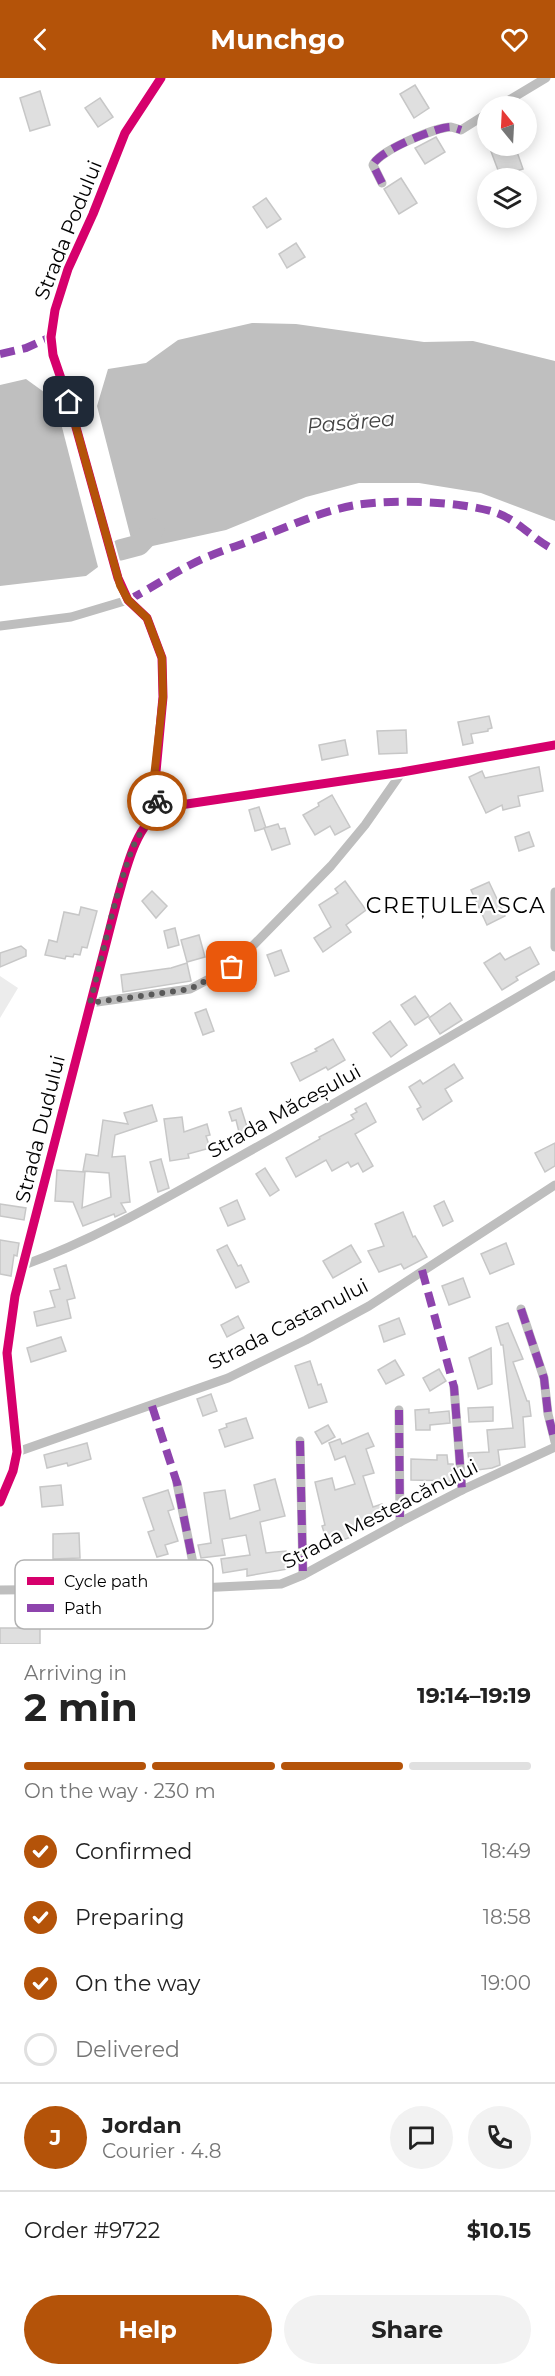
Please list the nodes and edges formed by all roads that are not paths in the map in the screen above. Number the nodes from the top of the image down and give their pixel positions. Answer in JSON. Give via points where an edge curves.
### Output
{"nodes":[{"id":1,"x":161,"y":78,"type":"edge"},
{"id":2,"x":546,"y":78,"type":"edge"},
{"id":3,"x":516,"y":96,"type":"edge"},
{"id":4,"x":477,"y":120,"type":"edge"},
{"id":5,"x":382,"y":183,"type":"dead end"},
{"id":6,"x":128,"y":600,"type":"junction"},
{"id":7,"x":0,"y":626,"type":"edge"},
{"id":8,"x":555,"y":745,"type":"edge"},
{"id":9,"x":402,"y":772,"type":"junction"},
{"id":10,"x":161,"y":811,"type":"junction"},
{"id":11,"x":555,"y":892,"type":"edge"},
{"id":12,"x":555,"y":944,"type":"edge"},
{"id":13,"x":555,"y":975,"type":"edge"},
{"id":14,"x":90,"y":1003,"type":"junction"},
{"id":15,"x":555,"y":1185,"type":"edge"},
{"id":16,"x":24,"y":1265,"type":"junction"},
{"id":17,"x":521,"y":1309,"type":"dead end"},
{"id":18,"x":454,"y":1387,"type":"dead end"},
{"id":19,"x":399,"y":1410,"type":"dead end"},
{"id":20,"x":300,"y":1441,"type":"dead end"},
{"id":21,"x":555,"y":1442,"type":"edge"},
{"id":22,"x":555,"y":1447,"type":"edge"},
{"id":23,"x":17,"y":1452,"type":"junction"},
{"id":24,"x":177,"y":1483,"type":"dead end"},
{"id":25,"x":462,"y":1490,"type":"junction"},
{"id":26,"x":0,"y":1502,"type":"edge"},
{"id":27,"x":400,"y":1522,"type":"junction"},
{"id":28,"x":192,"y":1560,"type":"edge"},
{"id":29,"x":303,"y":1575,"type":"junction"},
{"id":30,"x":213,"y":1588,"type":"edge"},
{"id":31,"x":0,"y":1590,"type":"edge"},
{"id":32,"x":15,"y":1590,"type":"edge"}],
"edges":[{"from":1,"to":6,"type":"street","name":"Strada Podului","via":[[125,133],[68,269],[51,338],[118,578]]},
{"from":2,"to":3,"type":"street"},
{"from":4,"to":5,"type":"street","via":[[461,130],[450,127],[423,135],[380,156],[373,165]]},
{"from":6,"to":7,"type":"street","via":[[72,617]]},
{"from":6,"to":10,"type":"street","via":[[147,618],[162,658],[163,697],[154,793]]},
{"from":8,"to":9,"type":"street"},
{"from":9,"to":10,"type":"street"},
{"from":9,"to":14,"type":"street","via":[[331,866],[232,967],[190,989]]},
{"from":10,"to":14,"type":"street","name":"Strada Dudului","via":[[134,845]]},
{"from":11,"to":12,"type":"street"},
{"from":13,"to":16,"type":"street","name":"Strada Măceșului","via":[[158,1202],[74,1245]]},
{"from":14,"to":16,"type":"street","name":"Strada Dudului"},
{"from":15,"to":23,"type":"street","name":"Strada Castanului","via":[[369,1306],[306,1340],[228,1378]]},
{"from":16,"to":23,"type":"street","name":"Strada Dudului","via":[[7,1353]]},
{"from":17,"to":21,"type":"street","via":[[544,1378]]},
{"from":18,"to":25,"type":"street"},
{"from":19,"to":27,"type":"street"},
{"from":20,"to":29,"type":"street"},
{"from":22,"to":25,"type":"street","name":"Strada Mesteacănului"},
{"from":23,"to":26,"type":"street","name":"Strada Dudului"},
{"from":24,"to":28,"type":"street"},
{"from":25,"to":27,"type":"street","name":"Strada Mesteacănului"},
{"from":27,"to":29,"type":"street","name":"Strada Mesteacănului"},
{"from":29,"to":30,"type":"street","name":"Strada Mesteacănului","via":[[271,1586]]},
{"from":31,"to":32,"type":"street","name":"Strada Mesteacănului"}]}
